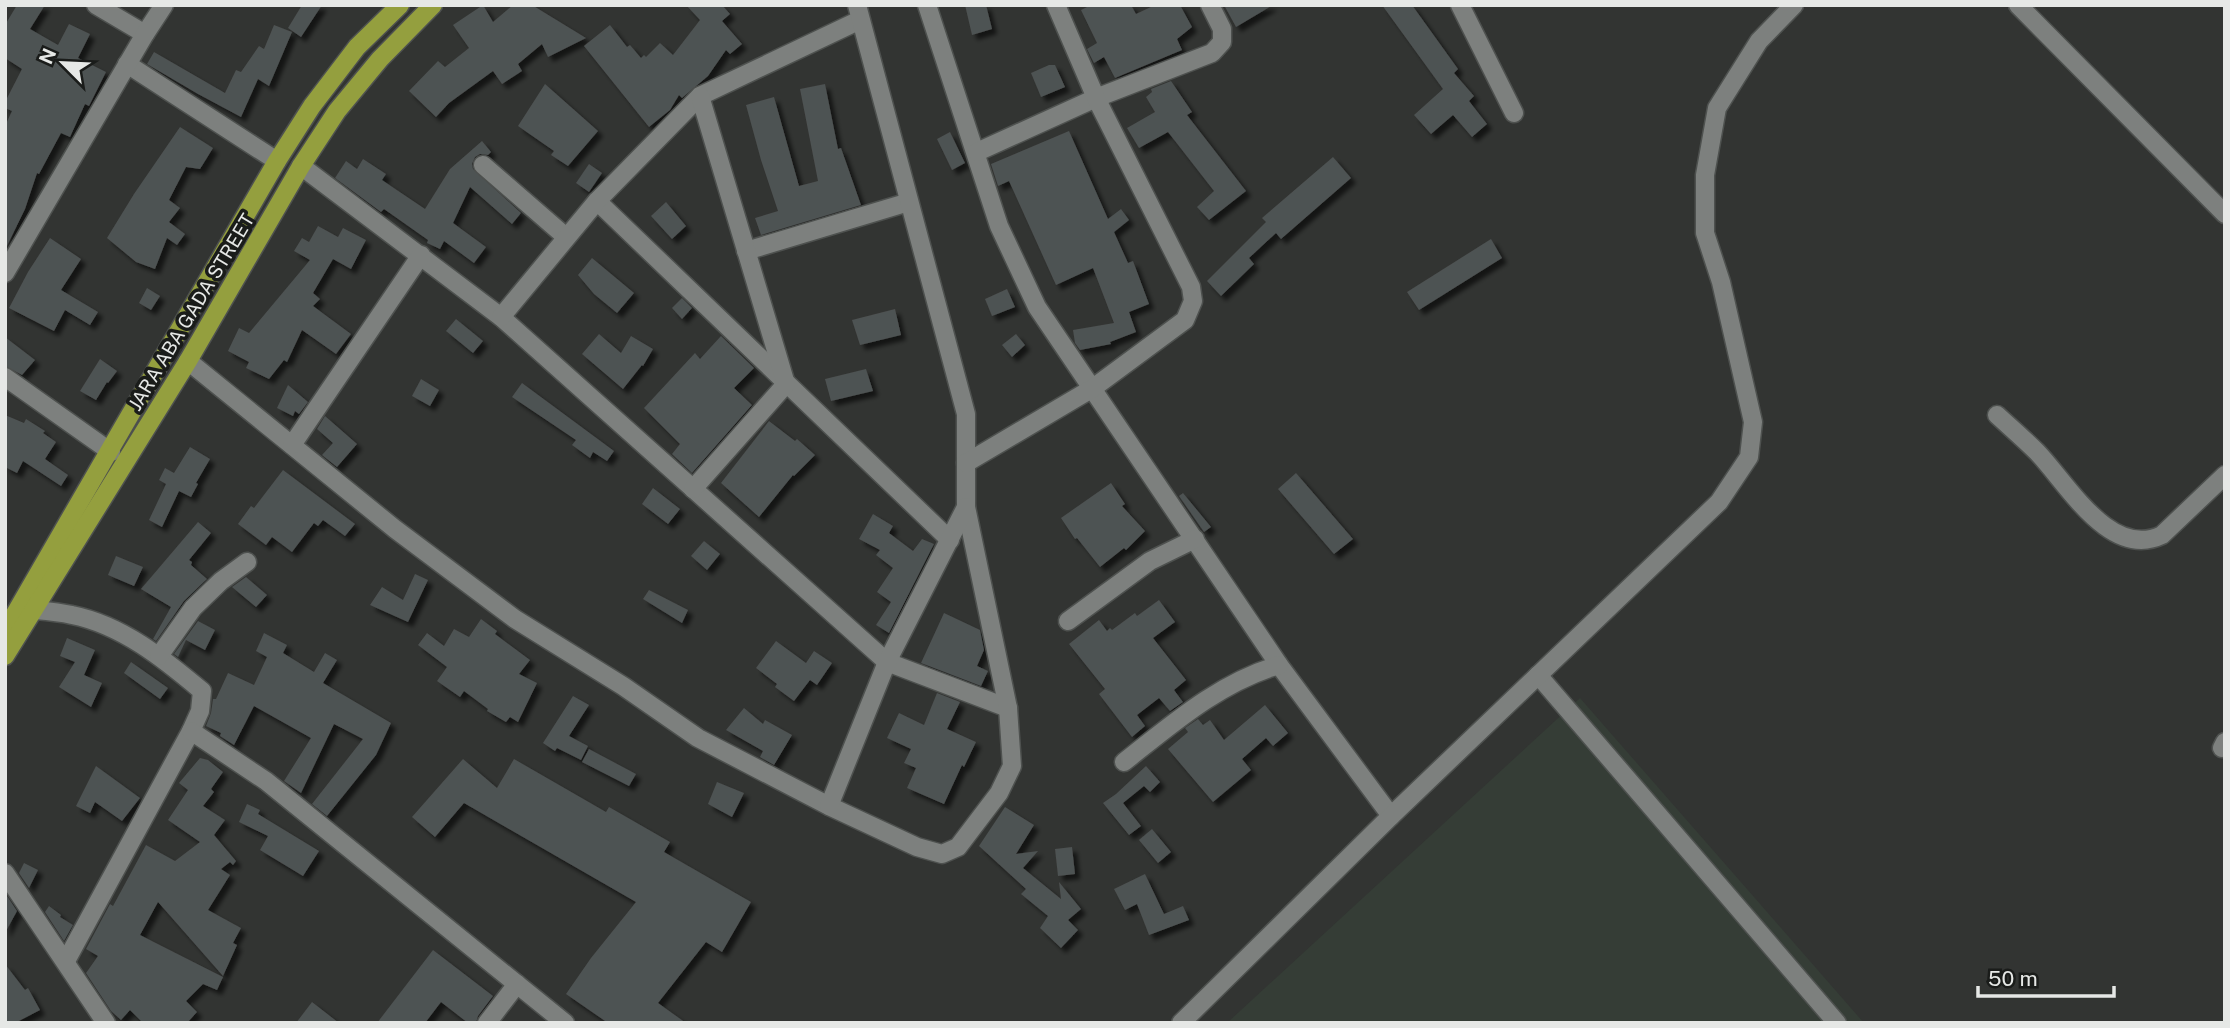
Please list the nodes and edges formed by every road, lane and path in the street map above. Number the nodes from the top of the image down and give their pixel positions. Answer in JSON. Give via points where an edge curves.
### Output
{"nodes":[{"id":1,"x":96,"y":5,"type":"edge"},
{"id":2,"x":164,"y":5,"type":"edge"},
{"id":3,"x":400,"y":5,"type":"edge"},
{"id":4,"x":433,"y":5,"type":"edge"},
{"id":5,"x":927,"y":5,"type":"edge"},
{"id":6,"x":1056,"y":5,"type":"edge"},
{"id":7,"x":1210,"y":5,"type":"edge"},
{"id":8,"x":1460,"y":5,"type":"edge"},
{"id":9,"x":1794,"y":5,"type":"edge"},
{"id":10,"x":2018,"y":5,"type":"edge"},
{"id":11,"x":859,"y":13,"type":"edge"},
{"id":12,"x":145,"y":34,"type":"junction"},
{"id":13,"x":127,"y":64,"type":"junction"},
{"id":14,"x":700,"y":96,"type":"junction"},
{"id":15,"x":1096,"y":98,"type":"junction"},
{"id":16,"x":1514,"y":113,"type":"dead end"},
{"id":17,"x":976,"y":152,"type":"junction"},
{"id":18,"x":277,"y":161,"type":"junction"},
{"id":19,"x":483,"y":164,"type":"dead end"},
{"id":20,"x":301,"y":166,"type":"junction"},
{"id":21,"x":597,"y":201,"type":"junction"},
{"id":22,"x":909,"y":202,"type":"junction"},
{"id":23,"x":2225,"y":214,"type":"edge"},
{"id":24,"x":566,"y":237,"type":"junction"},
{"id":25,"x":746,"y":251,"type":"junction"},
{"id":26,"x":421,"y":255,"type":"junction"},
{"id":27,"x":5,"y":273,"type":"edge"},
{"id":28,"x":501,"y":317,"type":"junction"},
{"id":29,"x":188,"y":361,"type":"junction"},
{"id":30,"x":5,"y":377,"type":"edge"},
{"id":31,"x":786,"y":384,"type":"junction"},
{"id":32,"x":1093,"y":388,"type":"junction"},
{"id":33,"x":1997,"y":415,"type":"dead end"},
{"id":34,"x":292,"y":445,"type":"junction"},
{"id":35,"x":111,"y":452,"type":"junction"},
{"id":36,"x":966,"y":463,"type":"junction"},
{"id":37,"x":2225,"y":475,"type":"edge"},
{"id":38,"x":693,"y":489,"type":"junction"},
{"id":39,"x":966,"y":507,"type":"junction"},
{"id":40,"x":1195,"y":539,"type":"junction"},
{"id":41,"x":950,"y":540,"type":"junction"},
{"id":42,"x":247,"y":562,"type":"dead end"},
{"id":43,"x":34,"y":610,"type":"junction"},
{"id":44,"x":1068,"y":621,"type":"dead end"},
{"id":45,"x":5,"y":631,"type":"edge"},
{"id":46,"x":5,"y":656,"type":"edge"},
{"id":47,"x":159,"y":656,"type":"junction"},
{"id":48,"x":887,"y":662,"type":"junction"},
{"id":49,"x":1279,"y":665,"type":"junction"},
{"id":50,"x":1538,"y":675,"type":"junction"},
{"id":51,"x":1008,"y":708,"type":"junction"},
{"id":52,"x":191,"y":731,"type":"junction"},
{"id":53,"x":1124,"y":762,"type":"dead end"},
{"id":54,"x":829,"y":806,"type":"junction"},
{"id":55,"x":1391,"y":816,"type":"junction"},
{"id":56,"x":5,"y":873,"type":"edge"},
{"id":57,"x":65,"y":961,"type":"junction"},
{"id":58,"x":517,"y":984,"type":"junction"},
{"id":59,"x":106,"y":1023,"type":"edge"},
{"id":60,"x":487,"y":1023,"type":"edge"},
{"id":61,"x":565,"y":1023,"type":"edge"},
{"id":62,"x":1181,"y":1023,"type":"edge"},
{"id":63,"x":1837,"y":1023,"type":"edge"}],
"edges":[{"from":1,"to":12,"type":"street"},
{"from":2,"to":12,"type":"street"},
{"from":3,"to":18,"type":"main road","name":"JARA ABA GADA STREET","via":[[357,47]]},
{"from":4,"to":20,"type":"main road","name":"JARA ABA GADA STREET","via":[[337,111]]},
{"from":5,"to":17,"type":"street"},
{"from":6,"to":15,"type":"street"},
{"from":7,"to":15,"type":"street","via":[[1223,29],[1222,42],[1212,53]]},
{"from":8,"to":16,"type":"street"},
{"from":9,"to":50,"type":"street","via":[[1759,41],[1717,108],[1705,175],[1704,233],[1721,282],[1754,422],[1749,457],[1719,502]]},
{"from":10,"to":23,"type":"street"},
{"from":11,"to":14,"type":"street"},
{"from":11,"to":22,"type":"street"},
{"from":12,"to":13,"type":"street"},
{"from":13,"to":18,"type":"street"},
{"from":13,"to":27,"type":"street"},
{"from":14,"to":21,"type":"street"},
{"from":14,"to":25,"type":"street"},
{"from":15,"to":17,"type":"street"},
{"from":15,"to":32,"type":"street","via":[[1191,287],[1193,301],[1185,320]]},
{"from":17,"to":32,"type":"street","via":[[999,226],[1037,307]]},
{"from":18,"to":35,"type":"main road","name":"JARA ABA GADA STREET"},
{"from":19,"to":24,"type":"street"},
{"from":20,"to":26,"type":"street"},
{"from":20,"to":29,"type":"main road","name":"JARA ABA GADA STREET"},
{"from":21,"to":24,"type":"street"},
{"from":21,"to":31,"type":"street"},
{"from":22,"to":25,"type":"street"},
{"from":22,"to":36,"type":"street","via":[[966,414]]},
{"from":24,"to":28,"type":"street"},
{"from":25,"to":31,"type":"street"},
{"from":26,"to":28,"type":"street"},
{"from":26,"to":34,"type":"street"},
{"from":28,"to":38,"type":"street"},
{"from":29,"to":34,"type":"street"},
{"from":29,"to":43,"type":"main road","name":"JARA ABA GADA STREET"},
{"from":30,"to":35,"type":"street"},
{"from":31,"to":38,"type":"street"},
{"from":31,"to":41,"type":"street"},
{"from":32,"to":36,"type":"street"},
{"from":32,"to":40,"type":"street"},
{"from":33,"to":37,"type":"street","via":[[2037,452],[2093,517],[2110,531],[2134,540],[2150,541],[2162,535]]},
{"from":34,"to":54,"type":"street","via":[[515,619],[698,738]]},
{"from":35,"to":45,"type":"main road","name":"JARA ABA GADA STREET"},
{"from":36,"to":39,"type":"street"},
{"from":38,"to":48,"type":"street"},
{"from":39,"to":41,"type":"street"},
{"from":39,"to":51,"type":"street"},
{"from":40,"to":44,"type":"street","via":[[1150,561]]},
{"from":40,"to":49,"type":"street"},
{"from":41,"to":48,"type":"street"},
{"from":42,"to":47,"type":"street","via":[[193,608]]},
{"from":43,"to":46,"type":"main road","name":"JARA ABA GADA STREET"},
{"from":43,"to":47,"type":"street","via":[[74,615],[121,633]]},
{"from":47,"to":52,"type":"street","via":[[202,691]]},
{"from":48,"to":51,"type":"street"},
{"from":48,"to":54,"type":"street"},
{"from":49,"to":53,"type":"street","via":[[1253,672],[1204,701]]},
{"from":49,"to":55,"type":"street"},
{"from":50,"to":55,"type":"street"},
{"from":50,"to":63,"type":"street"},
{"from":51,"to":54,"type":"street","via":[[1012,766],[999,793],[958,847],[942,854],[917,847]]},
{"from":52,"to":57,"type":"street"},
{"from":52,"to":58,"type":"street","via":[[266,781]]},
{"from":55,"to":62,"type":"street"},
{"from":56,"to":57,"type":"street"},
{"from":57,"to":59,"type":"street"},
{"from":58,"to":60,"type":"street"},
{"from":58,"to":61,"type":"street"}]}
